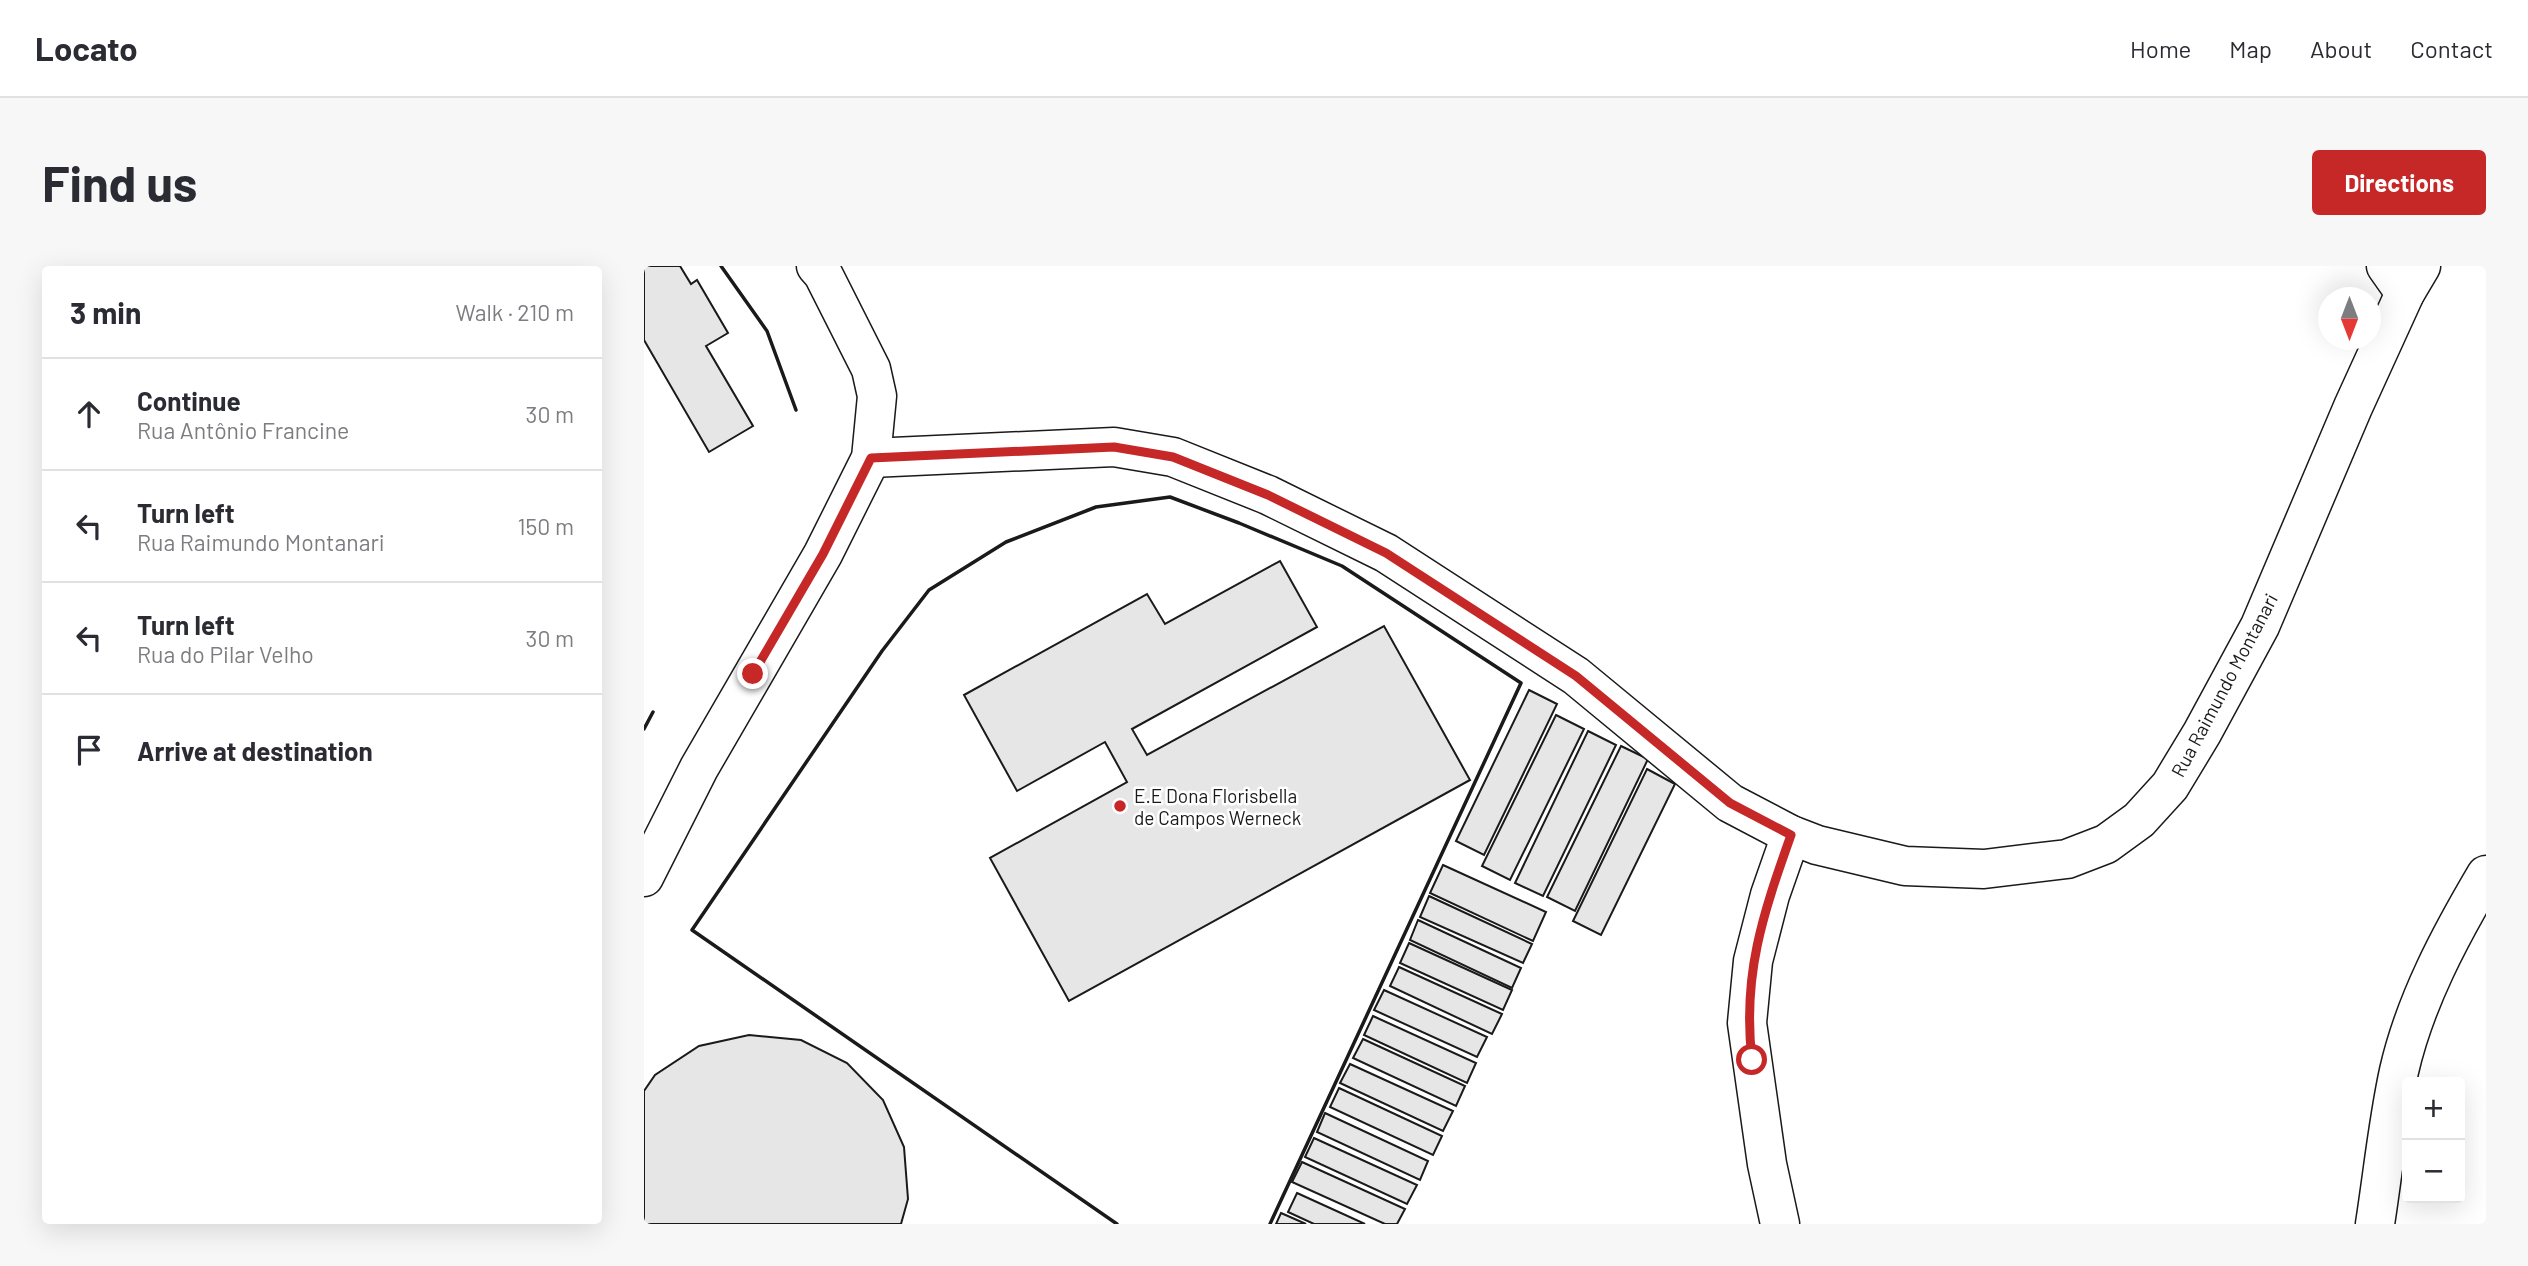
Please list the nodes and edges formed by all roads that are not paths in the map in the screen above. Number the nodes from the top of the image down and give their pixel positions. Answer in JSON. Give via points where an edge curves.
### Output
{"nodes":[{"id":1,"x":816,"y":266,"type":"edge"},
{"id":2,"x":2404,"y":275,"type":"edge"},
{"id":3,"x":871,"y":458,"type":"junction"},
{"id":4,"x":1791,"y":835,"type":"junction"},
{"id":5,"x":2486,"y":875,"type":"edge"},
{"id":6,"x":644,"y":877,"type":"edge"},
{"id":7,"x":1780,"y":1224,"type":"edge"},
{"id":8,"x":2375,"y":1224,"type":"edge"}],
"edges":[{"from":1,"to":3,"type":"main road","via":[[871,369],[877,396]]},
{"from":2,"to":4,"type":"main road","name":"Rua Raimundo Montanari","via":[[2260,626],[2170,786],[2139,820],[2105,844],[2067,859],[1984,869],[1905,866]]},
{"from":3,"to":4,"type":"main road","name":"Rua Raimundo Montanari","via":[[1114,447],[1173,457],[1268,495],[1386,553],[1576,676],[1730,803]]},
{"from":3,"to":6,"type":"main road","via":[[823,554],[699,768]]},
{"from":4,"to":7,"type":"main road","via":[[1752,961],[1748,1023]]},
{"from":5,"to":8,"type":"main road","via":[[2420,1005],[2399,1070]]}]}
